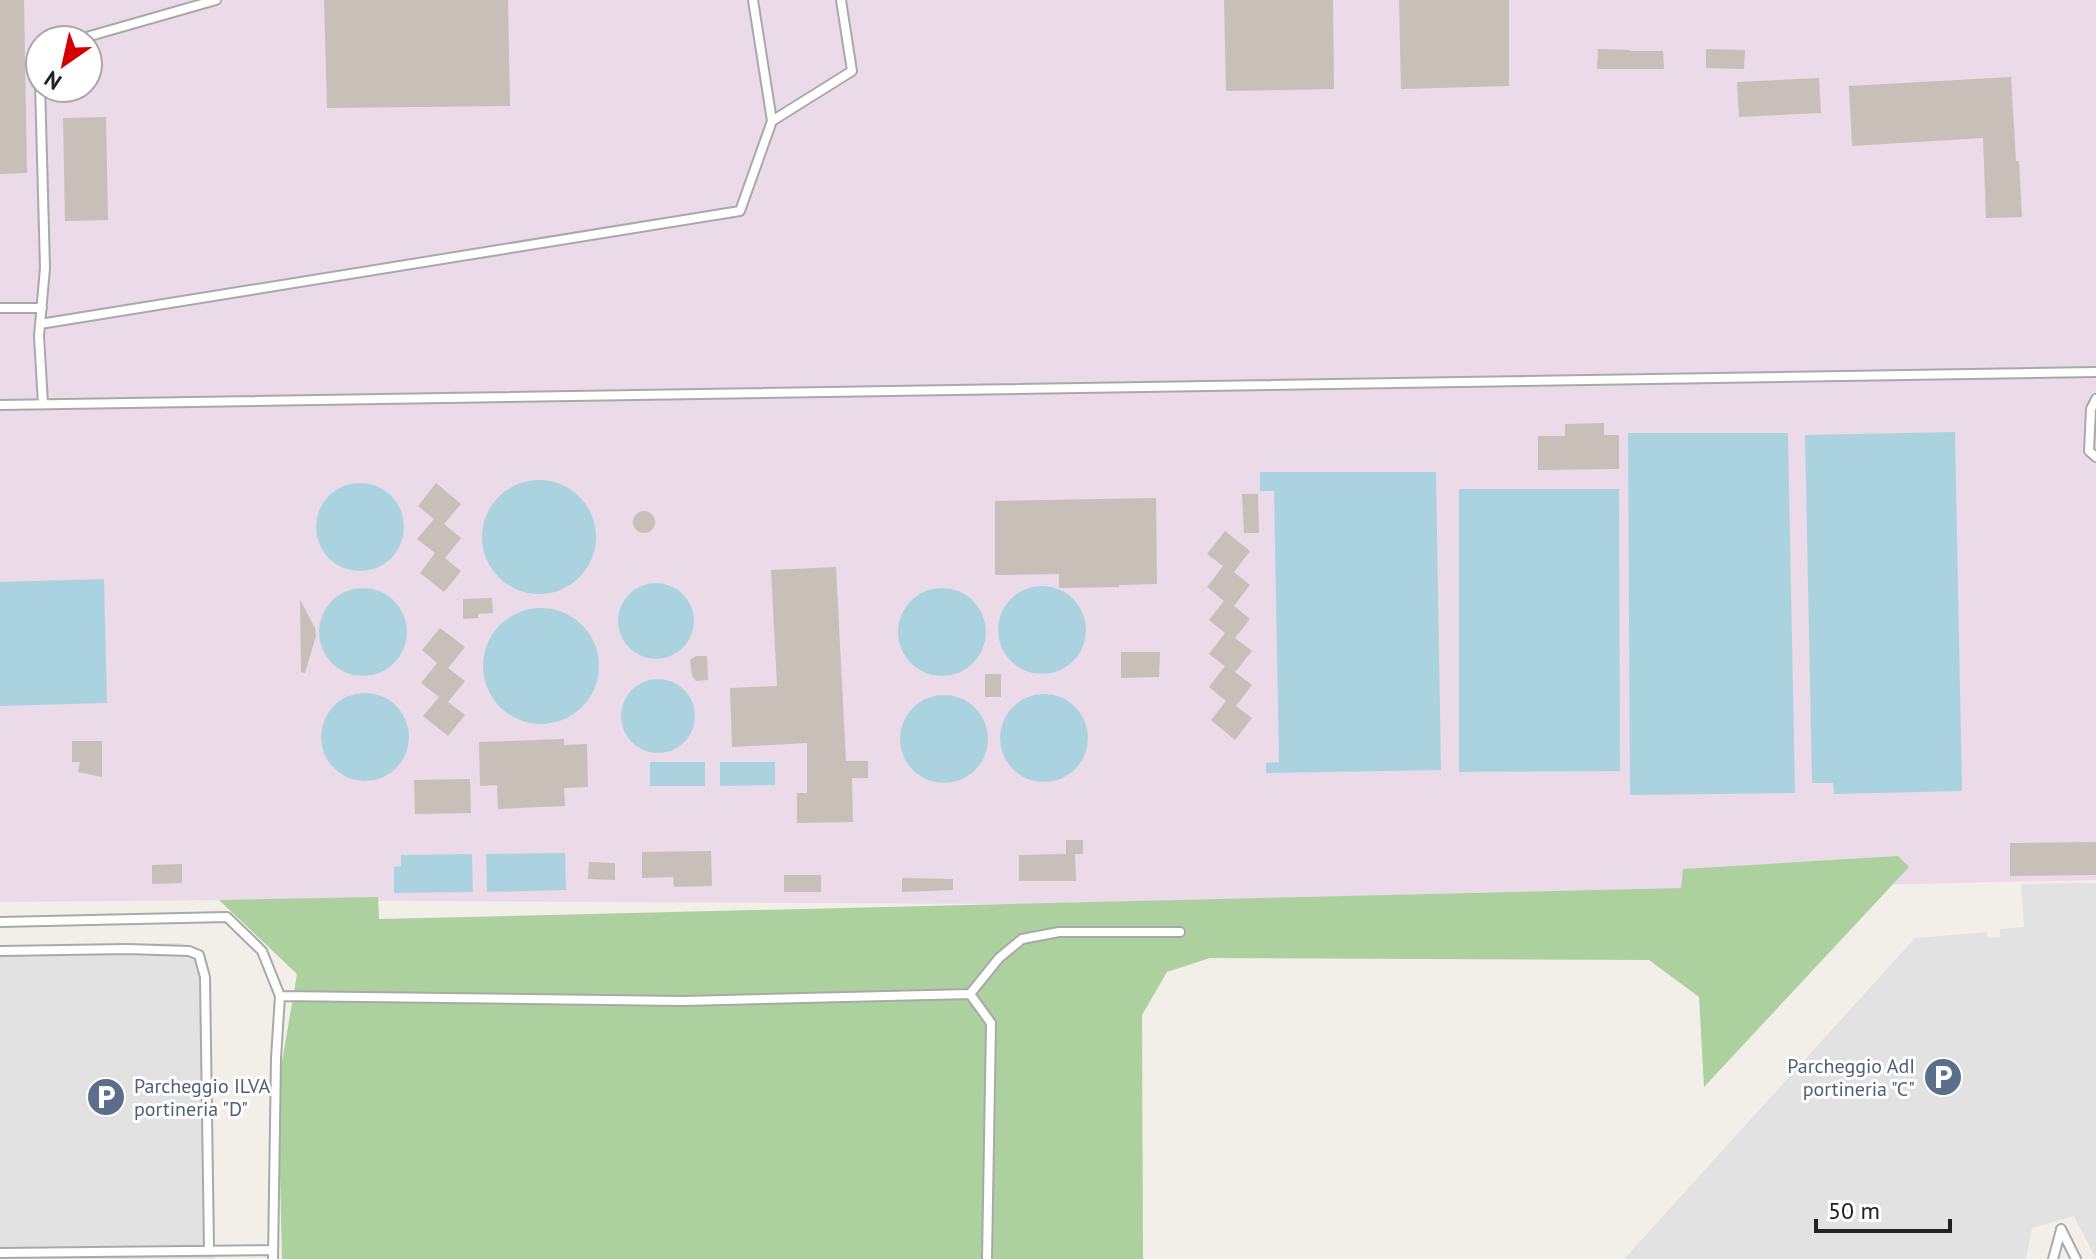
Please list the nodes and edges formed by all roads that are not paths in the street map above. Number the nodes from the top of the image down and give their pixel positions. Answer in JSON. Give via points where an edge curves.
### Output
{"nodes":[{"id":1,"x":216,"y":0,"type":"edge"},
{"id":2,"x":753,"y":0,"type":"edge"},
{"id":3,"x":841,"y":0,"type":"edge"},
{"id":4,"x":104,"y":32,"type":"edge"},
{"id":5,"x":41,"y":104,"type":"edge"},
{"id":6,"x":772,"y":121,"type":"junction"},
{"id":7,"x":0,"y":308,"type":"edge"},
{"id":8,"x":42,"y":308,"type":"junction"},
{"id":9,"x":40,"y":324,"type":"junction"},
{"id":10,"x":2096,"y":372,"type":"edge"},
{"id":11,"x":2096,"y":399,"type":"edge"},
{"id":12,"x":43,"y":404,"type":"junction"},
{"id":13,"x":0,"y":405,"type":"edge"},
{"id":14,"x":2096,"y":457,"type":"edge"},
{"id":15,"x":0,"y":922,"type":"edge"},
{"id":16,"x":1180,"y":932,"type":"dead end"},
{"id":17,"x":0,"y":951,"type":"edge"},
{"id":18,"x":970,"y":994,"type":"junction"},
{"id":19,"x":280,"y":996,"type":"junction"},
{"id":20,"x":209,"y":1249,"type":"junction"},
{"id":21,"x":0,"y":1253,"type":"edge"},
{"id":22,"x":273,"y":1254,"type":"edge"},
{"id":23,"x":987,"y":1259,"type":"edge"},
{"id":24,"x":2053,"y":1259,"type":"edge"},
{"id":25,"x":2076,"y":1259,"type":"edge"}],
"edges":[{"from":1,"to":4,"type":"lane"},
{"from":2,"to":6,"type":"lane"},
{"from":3,"to":6,"type":"lane","via":[[852,71]]},
{"from":5,"to":8,"type":"lane"},
{"from":6,"to":9,"type":"lane","via":[[740,211]]},
{"from":7,"to":8,"type":"lane"},
{"from":8,"to":9,"type":"lane"},
{"from":9,"to":12,"type":"lane"},
{"from":10,"to":12,"type":"lane"},
{"from":11,"to":14,"type":"lane","via":[[2089,451]]},
{"from":12,"to":13,"type":"lane"},
{"from":15,"to":19,"type":"lane","via":[[227,917],[262,951]]},
{"from":16,"to":18,"type":"lane","via":[[1059,932],[1022,939]]},
{"from":17,"to":20,"type":"lane","via":[[127,949],[199,955],[205,977]]},
{"from":18,"to":19,"type":"lane","via":[[683,1001]]},
{"from":18,"to":23,"type":"lane","via":[[991,1023]]},
{"from":19,"to":22,"type":"lane"},
{"from":20,"to":21,"type":"lane"},
{"from":20,"to":22,"type":"lane"},
{"from":24,"to":25,"type":"lane","via":[[2061,1229]]}]}
